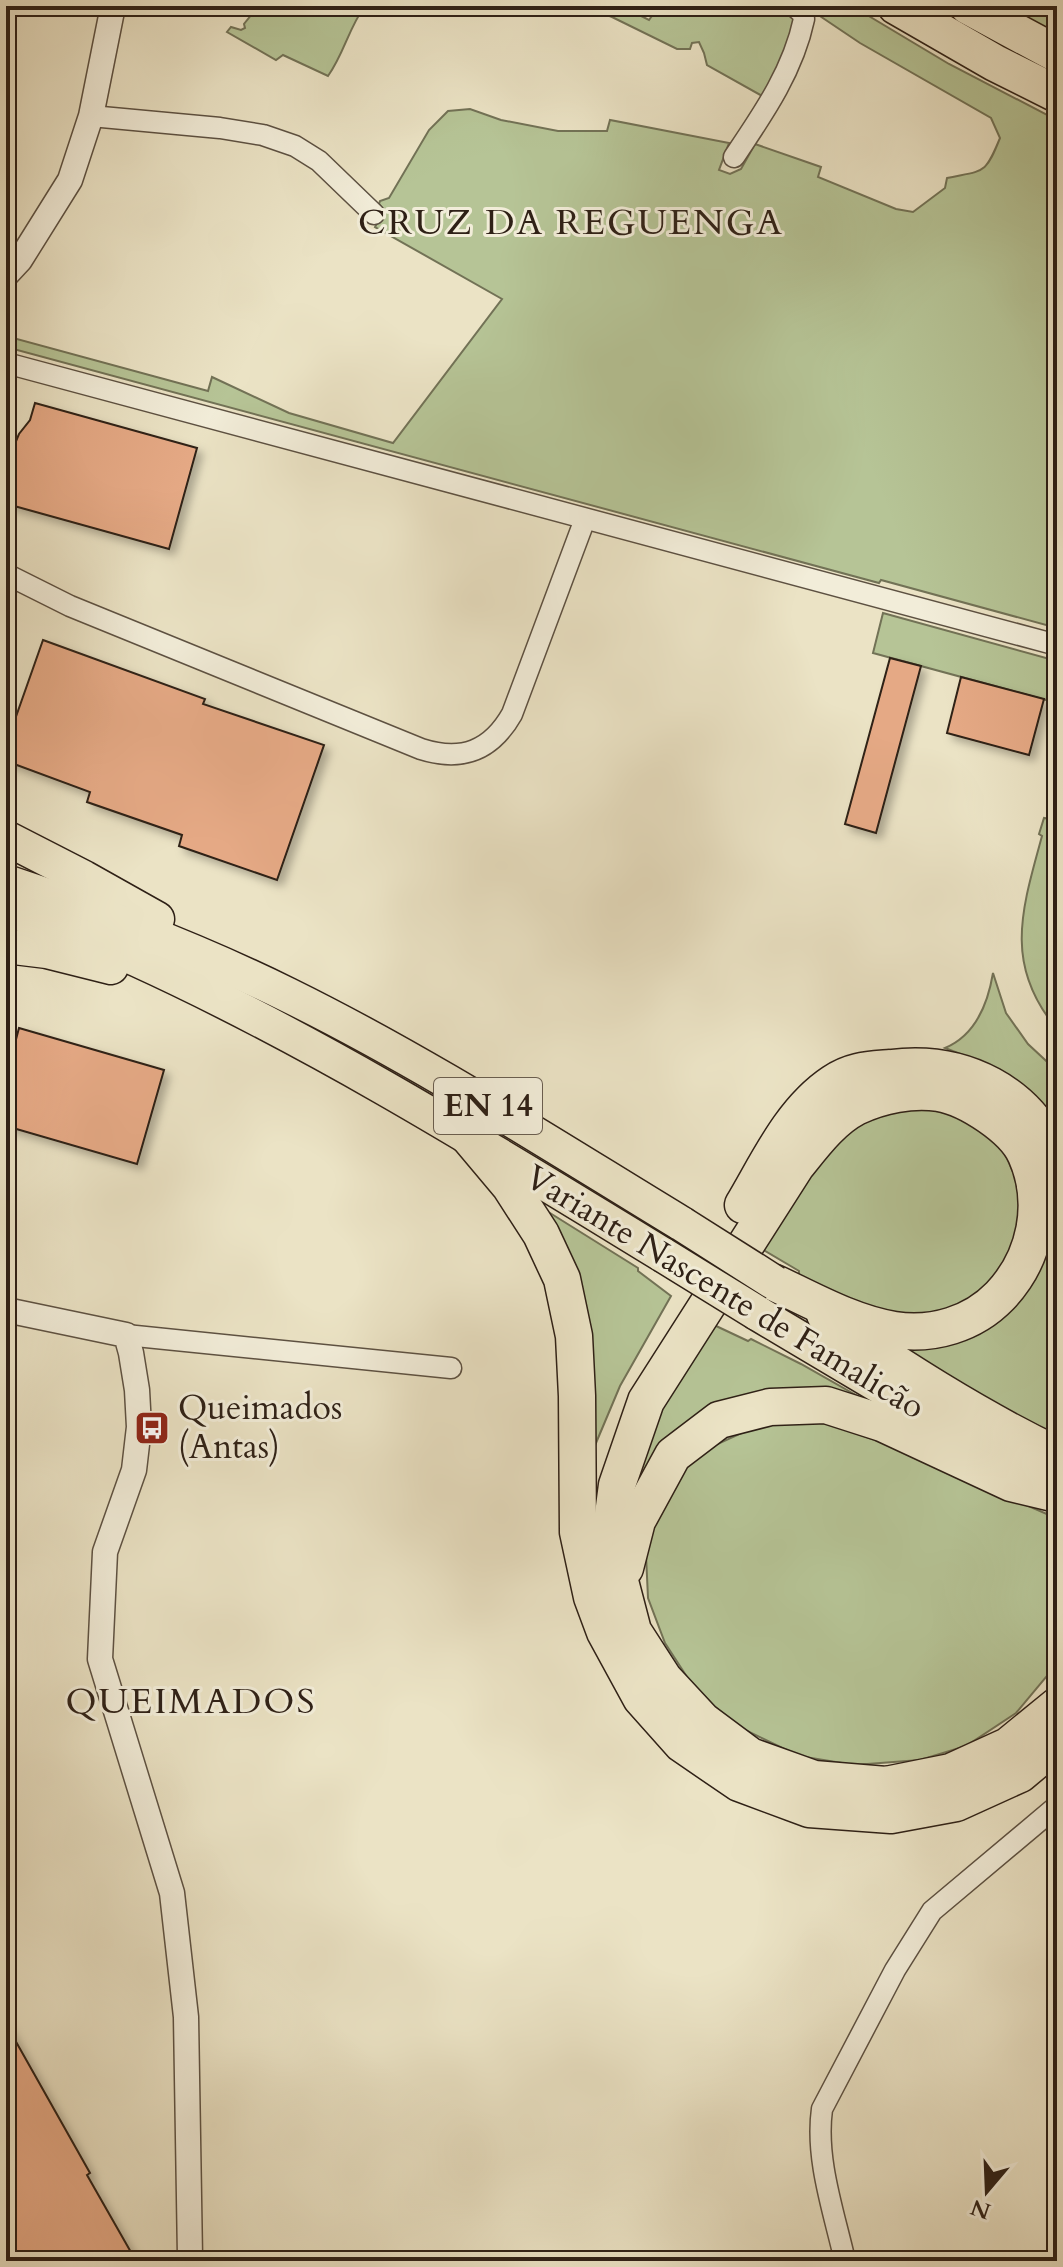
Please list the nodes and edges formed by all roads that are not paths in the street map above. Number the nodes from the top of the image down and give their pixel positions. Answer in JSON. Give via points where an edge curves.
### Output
{"nodes":[{"id":1,"x":113,"y":6,"type":"edge"},
{"id":2,"x":794,"y":6,"type":"edge"},
{"id":3,"x":896,"y":6,"type":"edge"},
{"id":4,"x":968,"y":6,"type":"edge"},
{"id":5,"x":1057,"y":54,"type":"edge"},
{"id":6,"x":1057,"y":94,"type":"edge"},
{"id":7,"x":91,"y":116,"type":"junction"},
{"id":8,"x":734,"y":157,"type":"dead end"},
{"id":9,"x":374,"y":214,"type":"dead end"},
{"id":10,"x":6,"y":275,"type":"edge"},
{"id":11,"x":6,"y":363,"type":"edge"},
{"id":12,"x":585,"y":519,"type":"junction"},
{"id":13,"x":6,"y":574,"type":"edge"},
{"id":14,"x":1057,"y":645,"type":"edge"},
{"id":15,"x":6,"y":838,"type":"edge"},
{"id":16,"x":6,"y":882,"type":"edge"},
{"id":17,"x":6,"y":909,"type":"edge"},
{"id":18,"x":6,"y":946,"type":"edge"},
{"id":19,"x":289,"y":995,"type":"junction"},
{"id":20,"x":223,"y":1000,"type":"junction"},
{"id":21,"x":468,"y":1136,"type":"junction"},
{"id":22,"x":1057,"y":1162,"type":"edge"},
{"id":23,"x":766,"y":1298,"type":"junction"},
{"id":24,"x":6,"y":1310,"type":"edge"},
{"id":25,"x":126,"y":1335,"type":"junction"},
{"id":26,"x":451,"y":1368,"type":"dead end"},
{"id":27,"x":1057,"y":1454,"type":"edge"},
{"id":28,"x":1057,"y":1487,"type":"edge"},
{"id":29,"x":1057,"y":1494,"type":"edge"},
{"id":30,"x":607,"y":1593,"type":"junction"},
{"id":31,"x":1057,"y":1706,"type":"edge"},
{"id":32,"x":1057,"y":1743,"type":"edge"},
{"id":33,"x":1057,"y":1806,"type":"edge"},
{"id":34,"x":193,"y":2261,"type":"edge"},
{"id":35,"x":845,"y":2261,"type":"edge"}],
"edges":[{"from":1,"to":7,"type":"street"},
{"from":2,"to":8,"type":"street","via":[[804,19],[790,62]]},
{"from":3,"to":6,"type":"highway"},
{"from":4,"to":5,"type":"highway"},
{"from":7,"to":9,"type":"street","via":[[220,128],[285,142],[319,161]]},
{"from":7,"to":10,"type":"street","via":[[70,180]]},
{"from":11,"to":12,"type":"street"},
{"from":12,"to":13,"type":"street","via":[[504,729],[488,743],[455,755],[406,743],[70,606]]},
{"from":12,"to":14,"type":"street"},
{"from":15,"to":19,"type":"highway"},
{"from":16,"to":19,"type":"highway","name":"Variante Nascente de Famalicão","number":"EN 14","via":[[214,960]]},
{"from":17,"to":20,"type":"highway","name":"Variante Nascente de Famalicão","number":"EN 14","via":[[134,958]]},
{"from":18,"to":20,"type":"highway","via":[[86,960]]},
{"from":19,"to":23,"type":"highway","name":"Variante Nascente de Famalicão","number":"EN 14","bridge":true,"via":[[479,1100],[682,1224]]},
{"from":20,"to":21,"type":"highway","name":"Variante Nascente de Famalicão","number":"EN 14"},
{"from":21,"to":23,"type":"highway","name":"Variante Nascente de Famalicão","number":"EN 14","bridge":true,"via":[[663,1255]]},
{"from":21,"to":30,"type":"highway","via":[[510,1186],[562,1279],[574,1336],[578,1532]]},
{"from":22,"to":30,"type":"highway","via":[[1050,1143],[1006,1094],[949,1069],[914,1065],[852,1072],[806,1106],[634,1388],[606,1450],[593,1527]]},
{"from":23,"to":27,"type":"highway","name":"Variante Nascente de Famalicão","number":"EN 14"},
{"from":23,"to":28,"type":"highway","name":"Variante Nascente de Famalicão","number":"EN 14","via":[[972,1441]]},
{"from":23,"to":30,"type":"highway","via":[[894,1330],[925,1332],[958,1325],[989,1307],[1011,1285],[1027,1255],[1036,1221],[1036,1188],[1025,1153],[1006,1128],[977,1108],[940,1093],[894,1093],[855,1108],[822,1133],[646,1401],[617,1485],[612,1522],[615,1562]]},
{"from":24,"to":25,"type":"street"},
{"from":25,"to":26,"type":"street"},
{"from":25,"to":34,"type":"street","via":[[139,1427],[134,1470],[105,1552],[100,1659],[172,1893],[186,2017]]},
{"from":29,"to":30,"type":"highway","via":[[1011,1483],[882,1423],[826,1405],[770,1407],[719,1420],[673,1455],[637,1521],[626,1561]]},
{"from":30,"to":31,"type":"highway","via":[[664,1679],[703,1721],[750,1756],[814,1779],[886,1785],[951,1772],[1008,1746]]},
{"from":30,"to":32,"type":"highway","via":[[605,1632],[641,1698],[682,1744],[739,1783],[809,1809],[891,1815],[956,1803],[1020,1774]]},
{"from":33,"to":35,"type":"street","via":[[932,1911],[822,2109],[818,2133]]}]}
